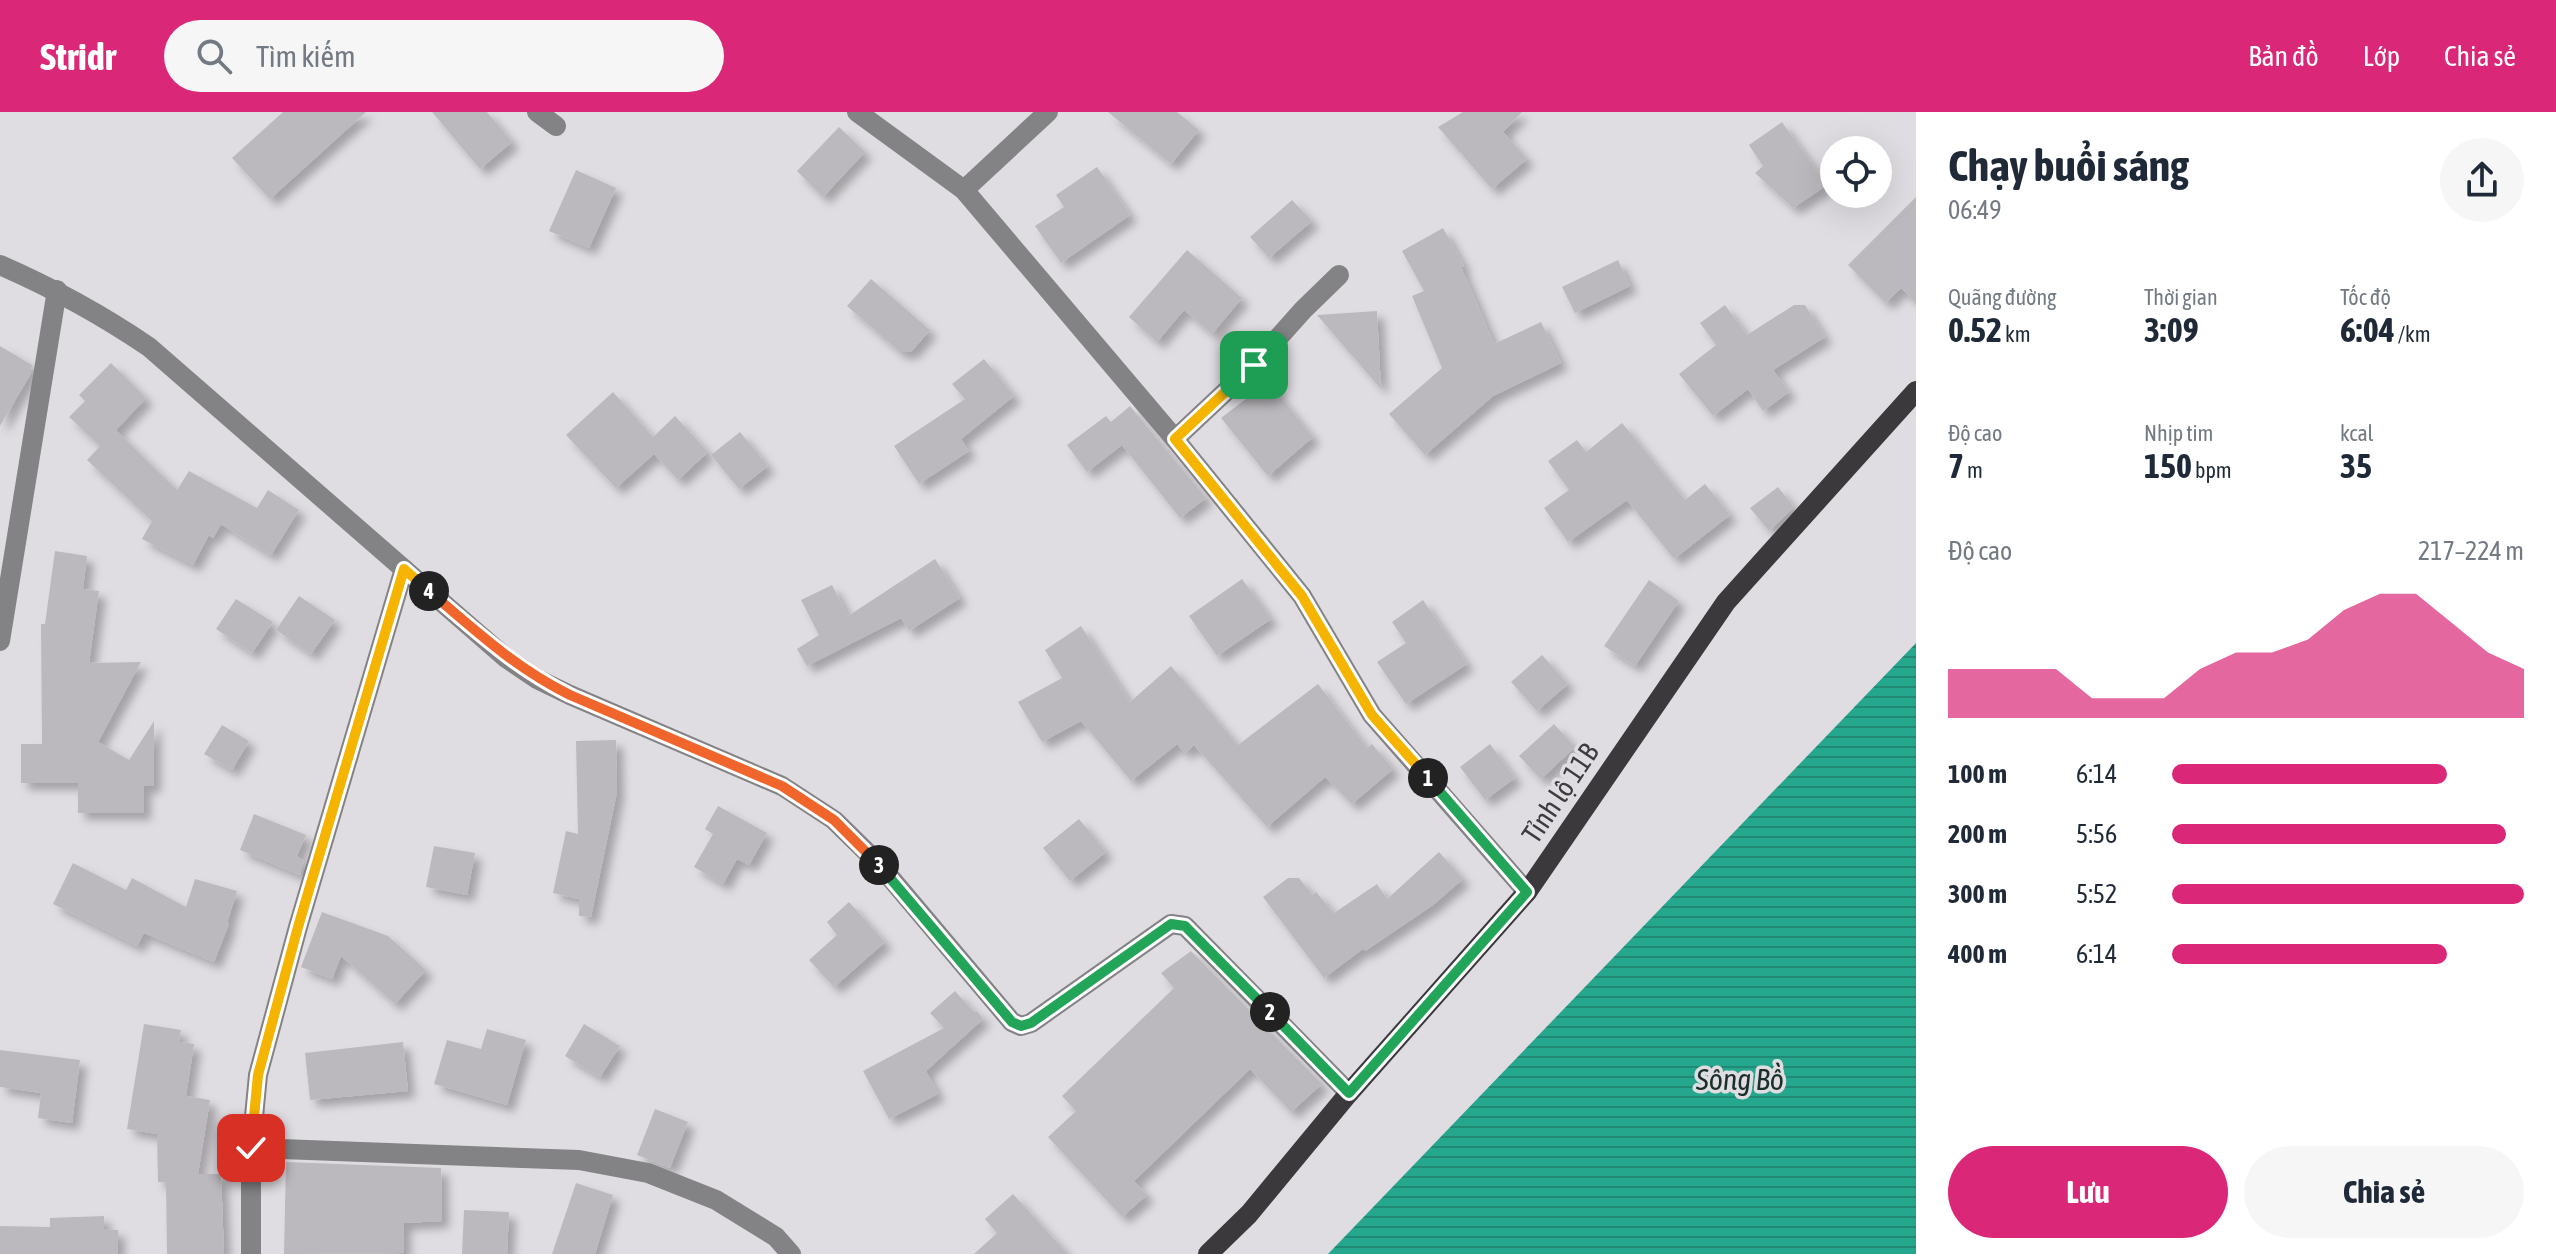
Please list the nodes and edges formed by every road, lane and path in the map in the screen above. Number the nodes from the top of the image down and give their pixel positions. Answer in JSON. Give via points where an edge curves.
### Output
{"nodes":[{"id":1,"x":537,"y":112,"type":"edge"},
{"id":2,"x":857,"y":112,"type":"edge"},
{"id":3,"x":1048,"y":112,"type":"edge"},
{"id":4,"x":556,"y":126,"type":"dead end"},
{"id":5,"x":964,"y":190,"type":"junction"},
{"id":6,"x":0,"y":265,"type":"edge"},
{"id":7,"x":1339,"y":275,"type":"dead end"},
{"id":8,"x":57,"y":290,"type":"junction"},
{"id":9,"x":1916,"y":391,"type":"edge"},
{"id":10,"x":1175,"y":439,"type":"junction"},
{"id":11,"x":404,"y":569,"type":"junction"},
{"id":12,"x":0,"y":641,"type":"edge"},
{"id":13,"x":1527,"y":892,"type":"junction"},
{"id":14,"x":1349,"y":1093,"type":"junction"},
{"id":15,"x":251,"y":1148,"type":"junction"},
{"id":16,"x":251,"y":1254,"type":"edge"},
{"id":17,"x":791,"y":1254,"type":"edge"},
{"id":18,"x":1208,"y":1254,"type":"edge"}],
"edges":[{"from":1,"to":4,"type":"street"},
{"from":2,"to":5,"type":"street"},
{"from":3,"to":5,"type":"street"},
{"from":5,"to":10,"type":"street"},
{"from":6,"to":8,"type":"street"},
{"from":7,"to":10,"type":"street"},
{"from":8,"to":11,"type":"street","via":[[149,347]]},
{"from":8,"to":12,"type":"street"},
{"from":9,"to":13,"type":"main road","name":"Tỉnh lộ 11B","via":[[1726,602]]},
{"from":10,"to":13,"type":"street","via":[[1302,596],[1372,715]]},
{"from":11,"to":14,"type":"street","via":[[537,679],[782,786],[834,820],[878,863],[1012,1022],[1031,1023],[1171,924],[1179,924]]},
{"from":11,"to":15,"type":"street","via":[[258,1075]]},
{"from":13,"to":14,"type":"main road","name":"Tỉnh lộ 11B"},
{"from":14,"to":18,"type":"main road","name":"Tỉnh lộ 11B","via":[[1249,1214]]},
{"from":15,"to":16,"type":"street"},
{"from":15,"to":17,"type":"street","via":[[579,1160],[648,1173],[716,1200],[776,1237]]}]}
